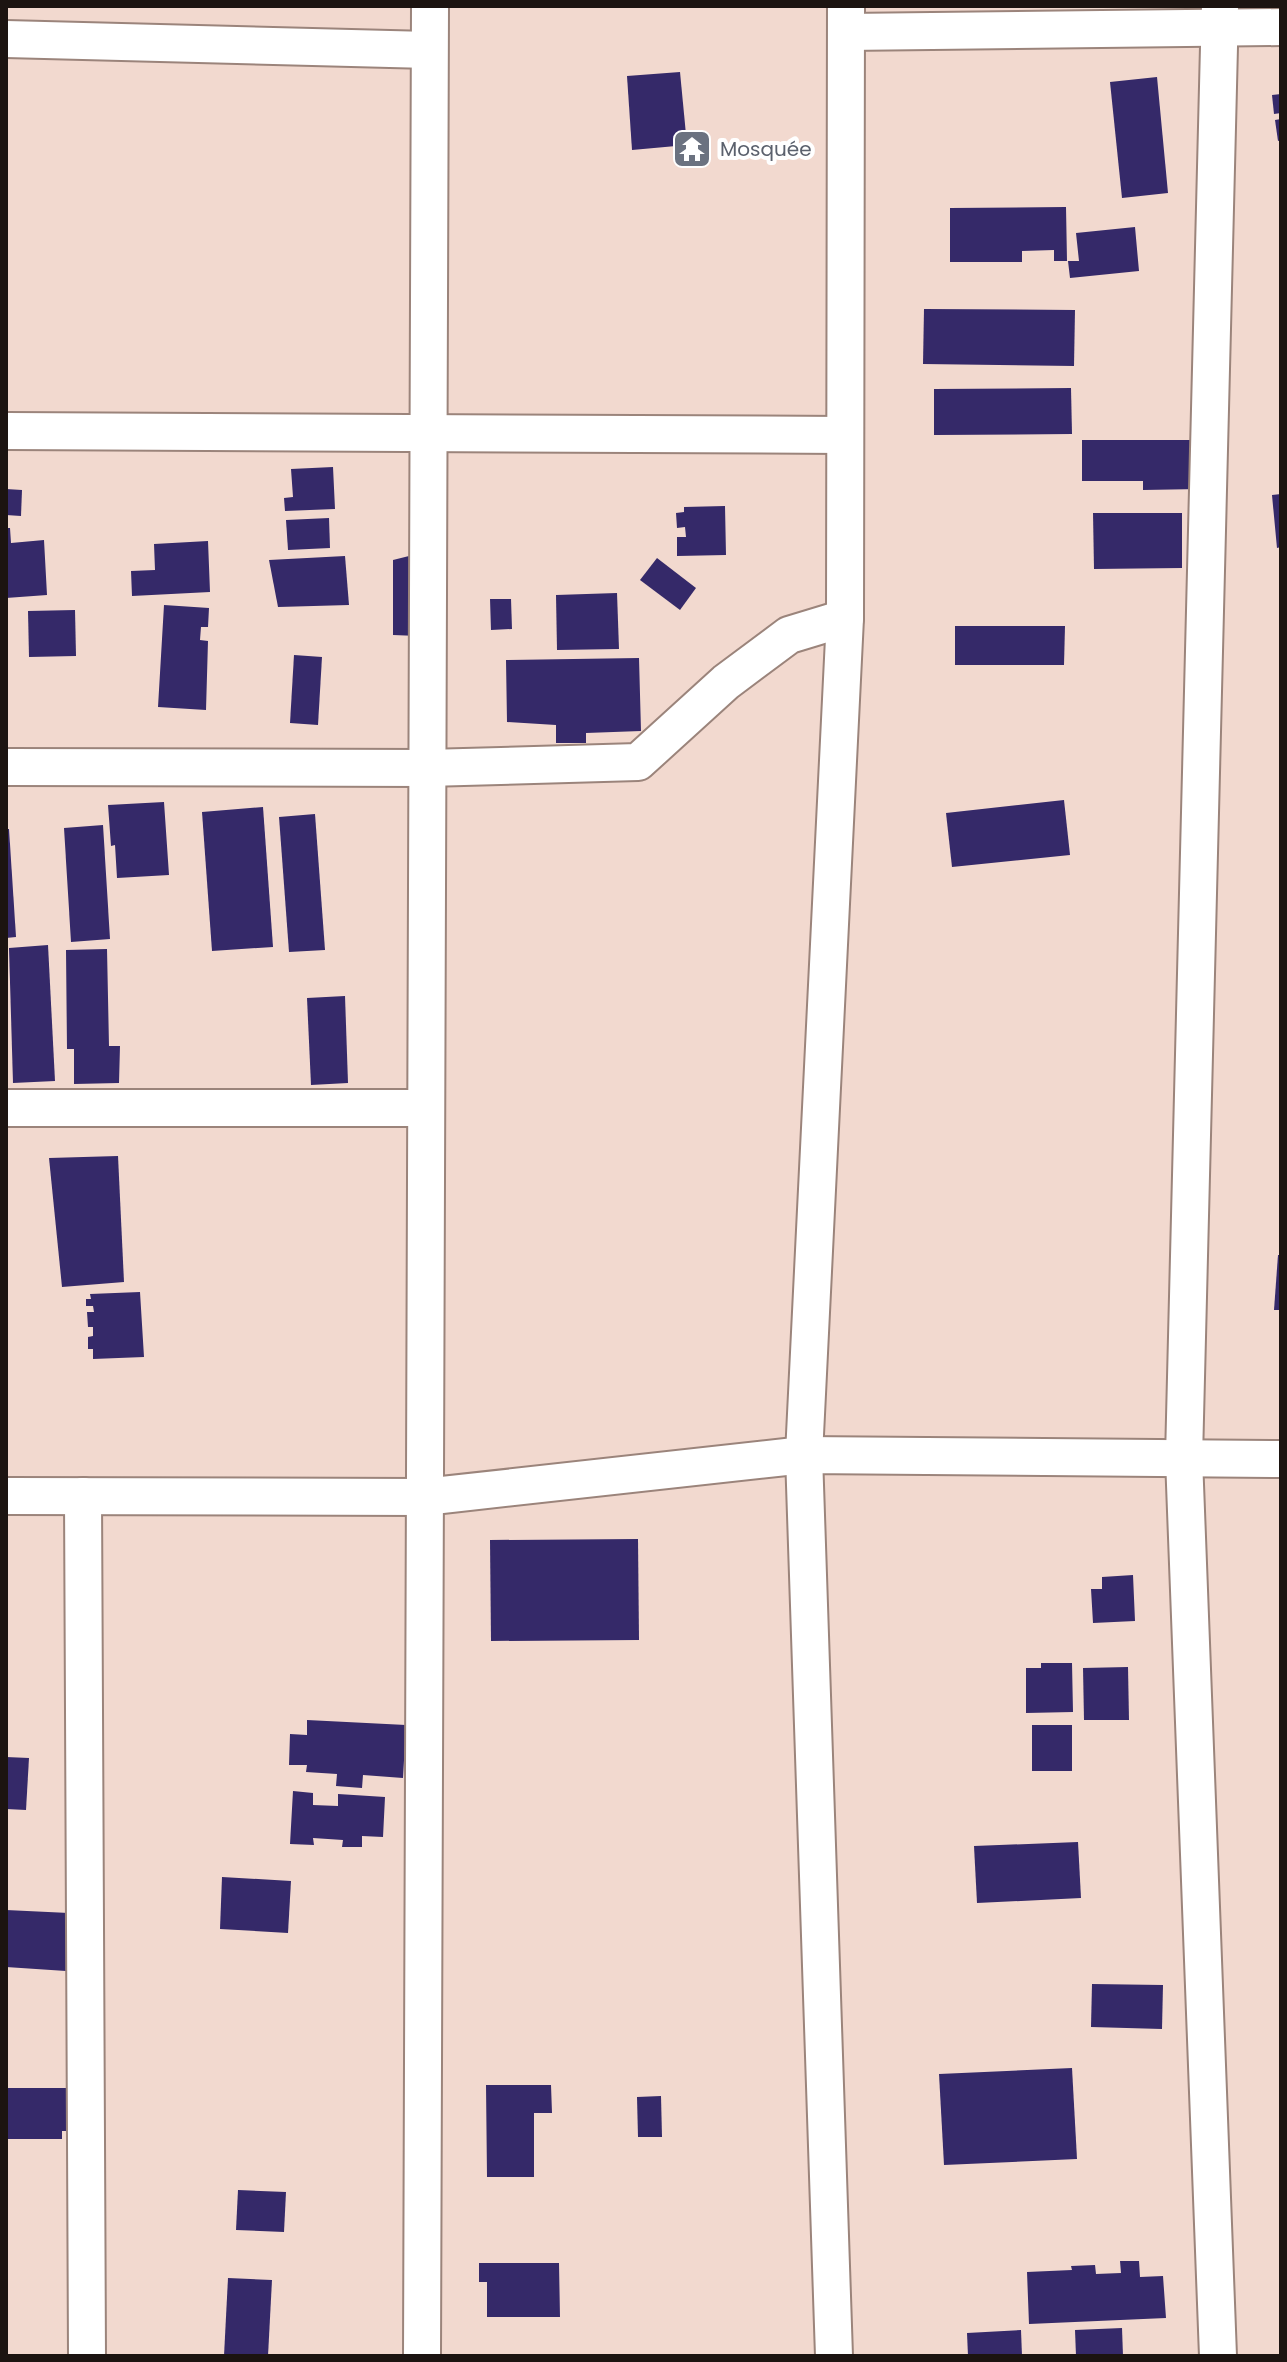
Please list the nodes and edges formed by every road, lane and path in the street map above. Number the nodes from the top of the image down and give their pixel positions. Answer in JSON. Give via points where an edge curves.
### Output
{"nodes":[{"id":1,"x":430,"y":6,"type":"edge"},
{"id":2,"x":1220,"y":16,"type":"edge"},
{"id":3,"x":846,"y":19,"type":"edge"},
{"id":4,"x":1281,"y":27,"type":"edge"},
{"id":5,"x":6,"y":39,"type":"edge"},
{"id":6,"x":429,"y":50,"type":"junction"},
{"id":7,"x":6,"y":431,"type":"edge"},
{"id":8,"x":429,"y":433,"type":"junction"},
{"id":9,"x":845,"y":435,"type":"junction"},
{"id":10,"x":845,"y":618,"type":"junction"},
{"id":11,"x":6,"y":767,"type":"edge"},
{"id":12,"x":427,"y":768,"type":"junction"},
{"id":13,"x":6,"y":1108,"type":"edge"},
{"id":14,"x":426,"y":1108,"type":"junction"},
{"id":15,"x":804,"y":1455,"type":"junction"},
{"id":16,"x":1184,"y":1458,"type":"junction"},
{"id":17,"x":1281,"y":1459,"type":"edge"},
{"id":18,"x":6,"y":1496,"type":"edge"},
{"id":19,"x":83,"y":1496,"type":"junction"},
{"id":20,"x":424,"y":1497,"type":"junction"},
{"id":21,"x":87,"y":2356,"type":"edge"},
{"id":22,"x":422,"y":2356,"type":"edge"},
{"id":23,"x":834,"y":2356,"type":"edge"},
{"id":24,"x":1218,"y":2356,"type":"edge"}],
"edges":[{"from":1,"to":6,"type":"street"},
{"from":2,"to":3,"type":"street"},
{"from":2,"to":4,"type":"street"},
{"from":2,"to":16,"type":"street"},
{"from":3,"to":9,"type":"street"},
{"from":5,"to":6,"type":"street"},
{"from":6,"to":8,"type":"street"},
{"from":7,"to":8,"type":"street"},
{"from":8,"to":9,"type":"street"},
{"from":8,"to":12,"type":"street"},
{"from":9,"to":10,"type":"street"},
{"from":10,"to":12,"type":"street","via":[[789,635],[726,682],[638,762]]},
{"from":10,"to":15,"type":"street"},
{"from":11,"to":12,"type":"street"},
{"from":12,"to":14,"type":"street"},
{"from":13,"to":14,"type":"street"},
{"from":14,"to":20,"type":"street"},
{"from":15,"to":16,"type":"street"},
{"from":15,"to":20,"type":"street"},
{"from":15,"to":23,"type":"street"},
{"from":16,"to":17,"type":"street"},
{"from":16,"to":24,"type":"street"},
{"from":18,"to":19,"type":"street"},
{"from":19,"to":20,"type":"street"},
{"from":19,"to":21,"type":"street"},
{"from":20,"to":22,"type":"street"}]}
